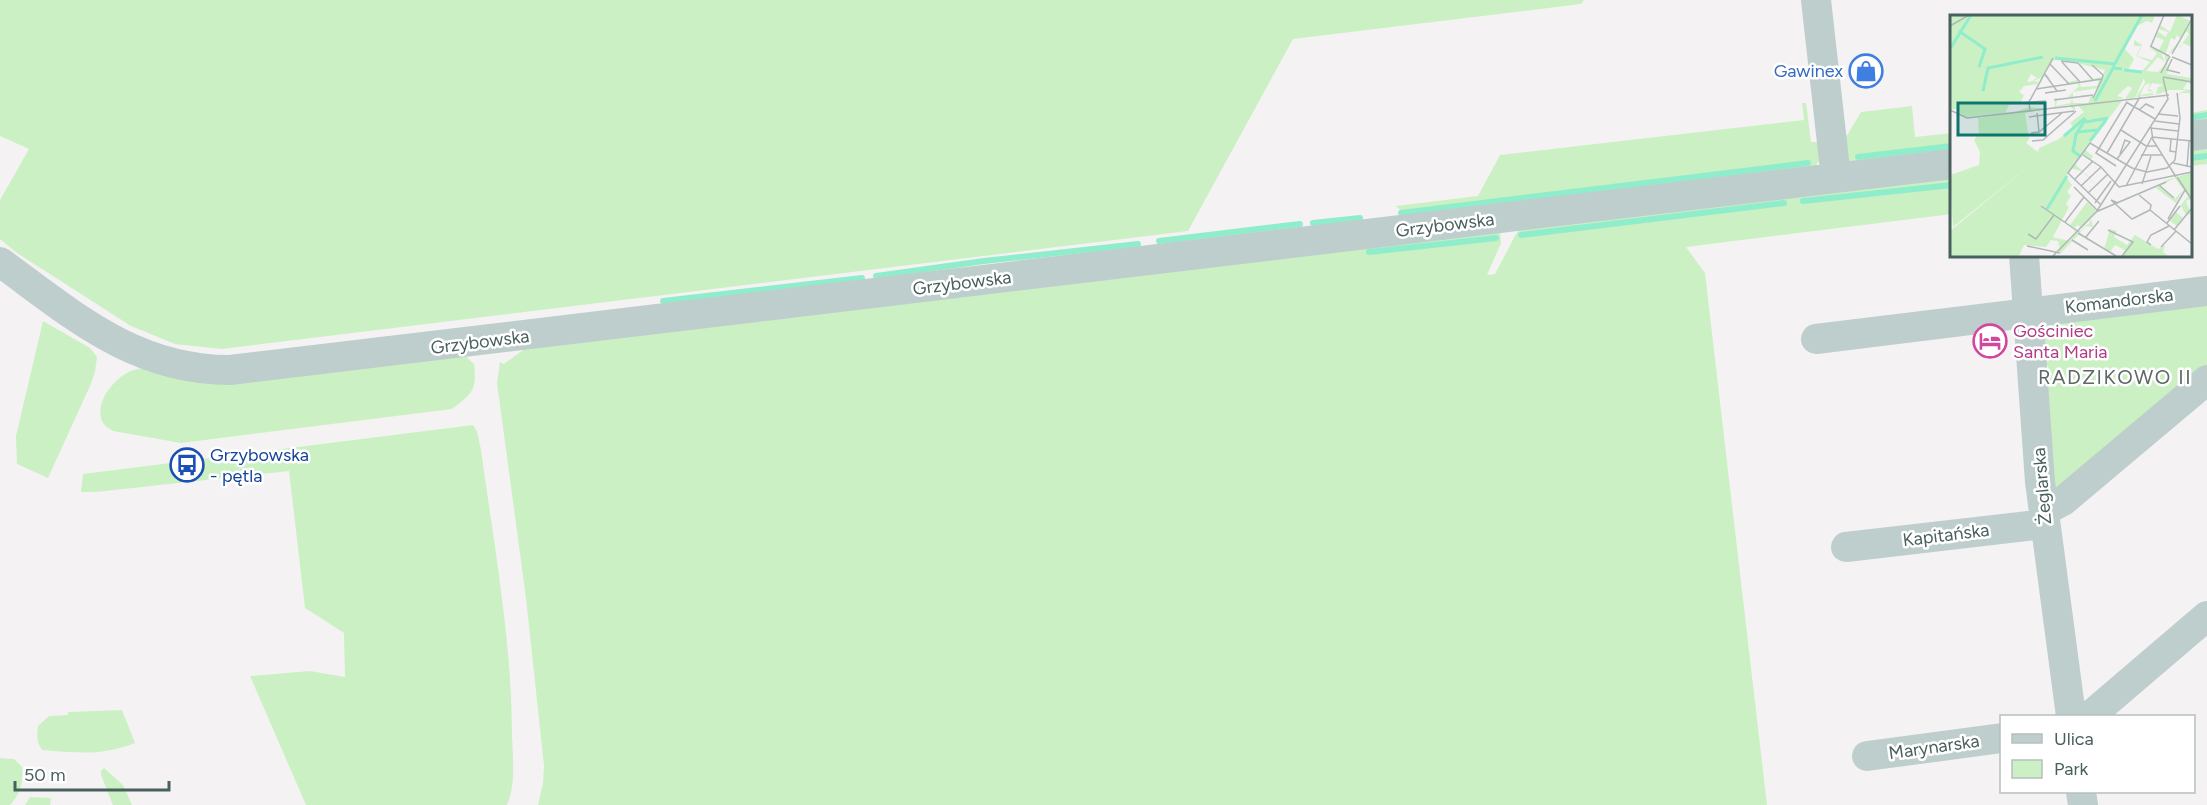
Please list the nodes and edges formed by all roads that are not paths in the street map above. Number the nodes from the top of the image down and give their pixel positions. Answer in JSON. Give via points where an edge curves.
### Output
{"nodes":[{"id":1,"x":1816,"y":0,"type":"edge"},
{"id":2,"x":2207,"y":134,"type":"edge"},
{"id":3,"x":2192,"y":135,"type":"edge"},
{"id":4,"x":1950,"y":164,"type":"edge"},
{"id":5,"x":1836,"y":178,"type":"junction"},
{"id":6,"x":2024,"y":256,"type":"edge"},
{"id":7,"x":0,"y":262,"type":"edge"},
{"id":8,"x":2207,"y":291,"type":"edge"},
{"id":9,"x":2028,"y":311,"type":"junction"},
{"id":10,"x":1816,"y":339,"type":"dead end"},
{"id":11,"x":2207,"y":380,"type":"edge"},
{"id":12,"x":2044,"y":518,"type":"junction"},
{"id":13,"x":1846,"y":547,"type":"dead end"},
{"id":14,"x":2207,"y":616,"type":"edge"},
{"id":15,"x":2071,"y":715,"type":"edge"},
{"id":16,"x":2092,"y":715,"type":"edge"},
{"id":17,"x":2000,"y":738,"type":"edge"},
{"id":18,"x":1867,"y":756,"type":"dead end"}],
"edges":[{"from":1,"to":5,"type":"street"},
{"from":2,"to":3,"type":"street"},
{"from":4,"to":5,"type":"street","name":"Grzybowska"},
{"from":5,"to":7,"type":"street","name":"Grzybowska","via":[[230,370],[178,366],[118,344]]},
{"from":6,"to":9,"type":"street","name":"Żeglarska"},
{"from":8,"to":9,"type":"street","name":"Komandorska"},
{"from":9,"to":10,"type":"street","name":"Komandorska"},
{"from":9,"to":12,"type":"street","name":"Żeglarska"},
{"from":11,"to":12,"type":"street"},
{"from":12,"to":13,"type":"street","name":"Kapitańska"},
{"from":12,"to":15,"type":"street","name":"Żeglarska"},
{"from":14,"to":16,"type":"street"},
{"from":17,"to":18,"type":"street","name":"Marynarska"}]}
